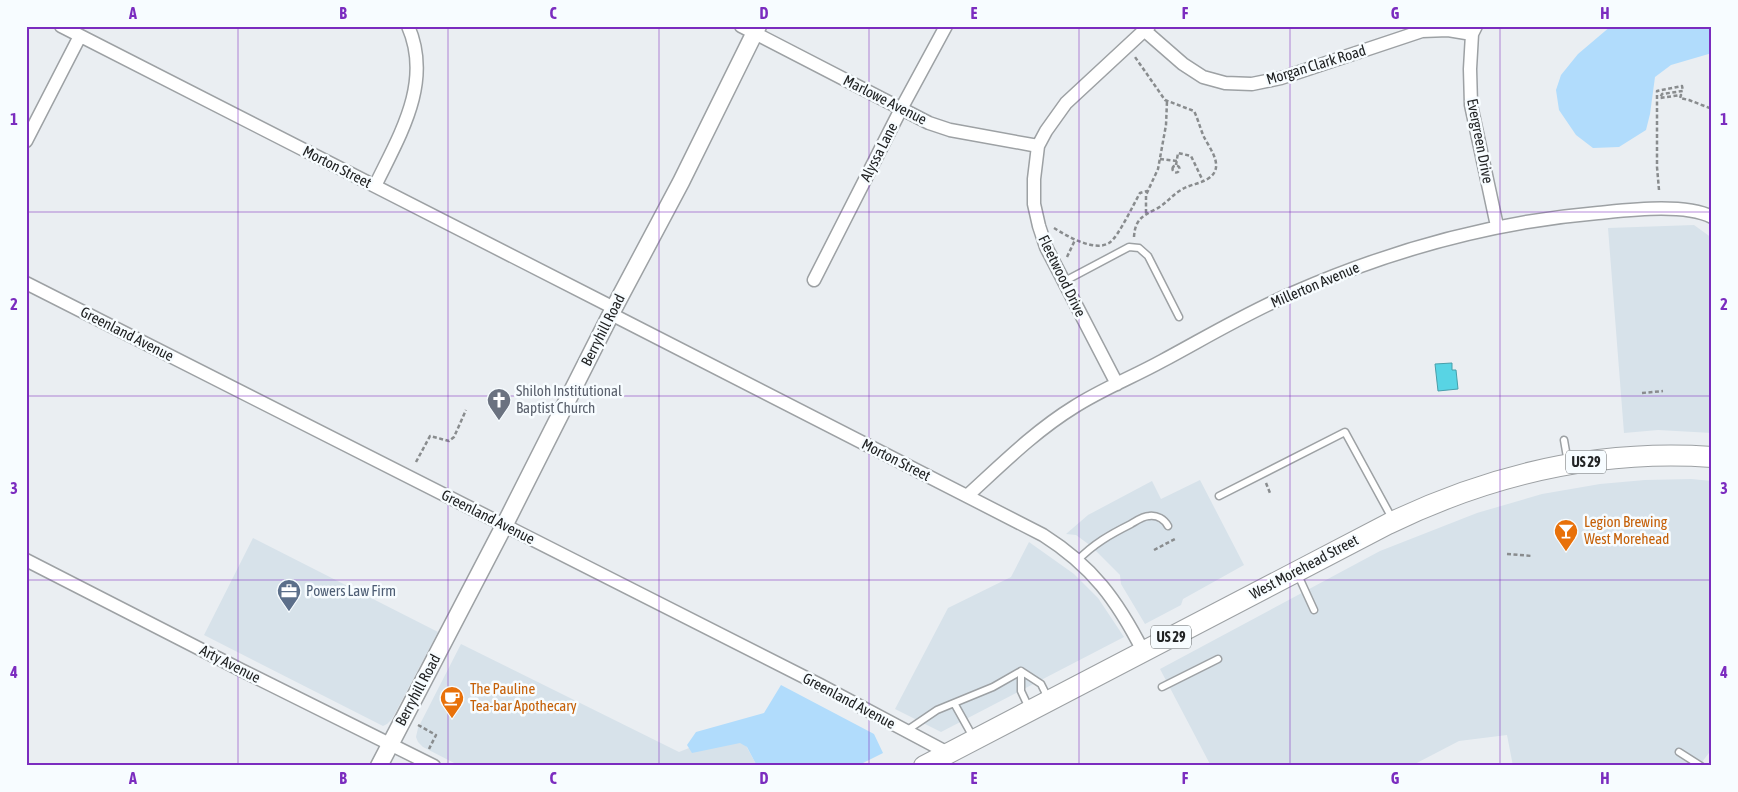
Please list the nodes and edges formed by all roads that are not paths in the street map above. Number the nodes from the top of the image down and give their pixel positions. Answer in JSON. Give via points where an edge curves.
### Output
{"nodes":[{"id":1,"x":61,"y":26,"type":"edge"},
{"id":2,"x":408,"y":26,"type":"edge"},
{"id":3,"x":946,"y":26,"type":"edge"},
{"id":4,"x":751,"y":28,"type":"edge"},
{"id":5,"x":1146,"y":28,"type":"edge"},
{"id":6,"x":1474,"y":30,"type":"edge"},
{"id":7,"x":80,"y":36,"type":"junction"},
{"id":8,"x":901,"y":109,"type":"junction"},
{"id":9,"x":26,"y":141,"type":"edge"},
{"id":10,"x":1038,"y":146,"type":"junction"},
{"id":11,"x":375,"y":186,"type":"junction"},
{"id":12,"x":1712,"y":217,"type":"edge"},
{"id":13,"x":1497,"y":226,"type":"junction"},
{"id":14,"x":814,"y":280,"type":"dead end"},
{"id":15,"x":1063,"y":282,"type":"junction"},
{"id":16,"x":26,"y":283,"type":"edge"},
{"id":17,"x":613,"y":311,"type":"junction"},
{"id":18,"x":1179,"y":317,"type":"dead end"},
{"id":19,"x":1117,"y":384,"type":"junction"},
{"id":20,"x":1564,"y":440,"type":"dead end"},
{"id":21,"x":1712,"y":457,"type":"edge"},
{"id":22,"x":1568,"y":465,"type":"junction"},
{"id":23,"x":967,"y":496,"type":"junction"},
{"id":24,"x":1219,"y":496,"type":"dead end"},
{"id":25,"x":1393,"y":521,"type":"junction"},
{"id":26,"x":504,"y":526,"type":"junction"},
{"id":27,"x":1168,"y":526,"type":"dead end"},
{"id":28,"x":26,"y":560,"type":"edge"},
{"id":29,"x":1077,"y":560,"type":"junction"},
{"id":30,"x":1296,"y":572,"type":"junction"},
{"id":31,"x":1314,"y":610,"type":"dead end"},
{"id":32,"x":1143,"y":651,"type":"junction"},
{"id":33,"x":1218,"y":659,"type":"dead end"},
{"id":34,"x":1021,"y":672,"type":"junction"},
{"id":35,"x":1162,"y":687,"type":"dead end"},
{"id":36,"x":1049,"y":700,"type":"junction"},
{"id":37,"x":954,"y":703,"type":"junction"},
{"id":38,"x":1030,"y":710,"type":"junction"},
{"id":39,"x":906,"y":731,"type":"junction"},
{"id":40,"x":974,"y":740,"type":"junction"},
{"id":41,"x":390,"y":744,"type":"junction"},
{"id":42,"x":1679,"y":752,"type":"dead end"},
{"id":43,"x":948,"y":753,"type":"junction"},
{"id":44,"x":379,"y":766,"type":"edge"},
{"id":45,"x":434,"y":766,"type":"edge"},
{"id":46,"x":924,"y":766,"type":"edge"},
{"id":47,"x":1701,"y":766,"type":"edge"}],
"edges":[{"from":1,"to":7,"type":"street","name":"Morton Street"},
{"from":2,"to":11,"type":"street","via":[[417,66],[415,89],[408,117]]},
{"from":3,"to":8,"type":"street","name":"Alyssa Lane"},
{"from":4,"to":8,"type":"street","name":"Marlowe Avenue"},
{"from":4,"to":17,"type":"street","name":"Berryhill Road","via":[[681,182]]},
{"from":5,"to":6,"type":"street","name":"Morgan Clark Road","via":[[1183,64],[1204,77],[1225,83],[1252,84],[1281,78],[1422,31]]},
{"from":5,"to":10,"type":"street","name":"Fleetwood Drive","via":[[1066,102]]},
{"from":6,"to":13,"type":"street","name":"Evergreen Drive","via":[[1471,105]]},
{"from":7,"to":9,"type":"street"},
{"from":7,"to":11,"type":"street","name":"Morton Street"},
{"from":8,"to":10,"type":"street","name":"Marlowe Avenue","via":[[950,130]]},
{"from":8,"to":14,"type":"street","name":"Alyssa Lane"},
{"from":10,"to":15,"type":"street","name":"Fleetwood Drive","via":[[1034,179],[1038,226]]},
{"from":11,"to":17,"type":"street","name":"Morton Street"},
{"from":12,"to":13,"type":"street","name":"Millerton Avenue","via":[[1679,210],[1630,210]]},
{"from":13,"to":19,"type":"street","name":"Millerton Avenue","via":[[1402,251],[1348,270],[1291,294]]},
{"from":15,"to":18,"type":"lane","via":[[1130,247],[1139,248],[1148,256]]},
{"from":15,"to":19,"type":"street","name":"Fleetwood Drive"},
{"from":16,"to":26,"type":"street","name":"Greenland Avenue"},
{"from":17,"to":23,"type":"street","name":"Morton Street"},
{"from":17,"to":26,"type":"street","name":"Berryhill Road"},
{"from":19,"to":23,"type":"street","name":"Millerton Avenue","via":[[1074,407],[1036,435]]},
{"from":20,"to":22,"type":"lane"},
{"from":21,"to":22,"type":"main road","name":"West Morehead Street","number":"US 29","via":[[1634,456]]},
{"from":22,"to":25,"type":"main road","name":"West Morehead Street","number":"US 29","via":[[1476,486]]},
{"from":23,"to":29,"type":"street","name":"Morton Street","via":[[1043,535]]},
{"from":24,"to":25,"type":"lane","via":[[1345,432]]},
{"from":25,"to":30,"type":"main road","name":"West Morehead Street","number":"US 29"},
{"from":26,"to":39,"type":"street","name":"Greenland Avenue"},
{"from":26,"to":41,"type":"street","name":"Berryhill Road"},
{"from":27,"to":29,"type":"lane","via":[[1158,516],[1148,516],[1101,540]]},
{"from":28,"to":41,"type":"street","name":"Arty Avenue"},
{"from":29,"to":32,"type":"street","name":"Morton Street","via":[[1110,595],[1128,620]]},
{"from":30,"to":31,"type":"lane"},
{"from":30,"to":32,"type":"main road","name":"West Morehead Street","number":"US 29"},
{"from":32,"to":36,"type":"main road","name":"West Morehead Street","number":"US 29"},
{"from":33,"to":35,"type":"lane"},
{"from":34,"to":36,"type":"lane","via":[[1041,684]]},
{"from":34,"to":37,"type":"lane"},
{"from":34,"to":38,"type":"lane","via":[[1021,692]]},
{"from":36,"to":38,"type":"main road","name":"West Morehead Street","number":"US 29"},
{"from":37,"to":39,"type":"lane","via":[[937,710]]},
{"from":37,"to":40,"type":"lane"},
{"from":38,"to":40,"type":"main road","name":"West Morehead Street","number":"US 29"},
{"from":39,"to":43,"type":"street","name":"Greenland Avenue"},
{"from":40,"to":43,"type":"main road","name":"West Morehead Street","number":"US 29"},
{"from":41,"to":44,"type":"street","name":"Berryhill Road"},
{"from":41,"to":45,"type":"street","name":"Arty Avenue"},
{"from":42,"to":47,"type":"lane"},
{"from":43,"to":46,"type":"main road","name":"West Morehead Street","number":"US 29"}]}
